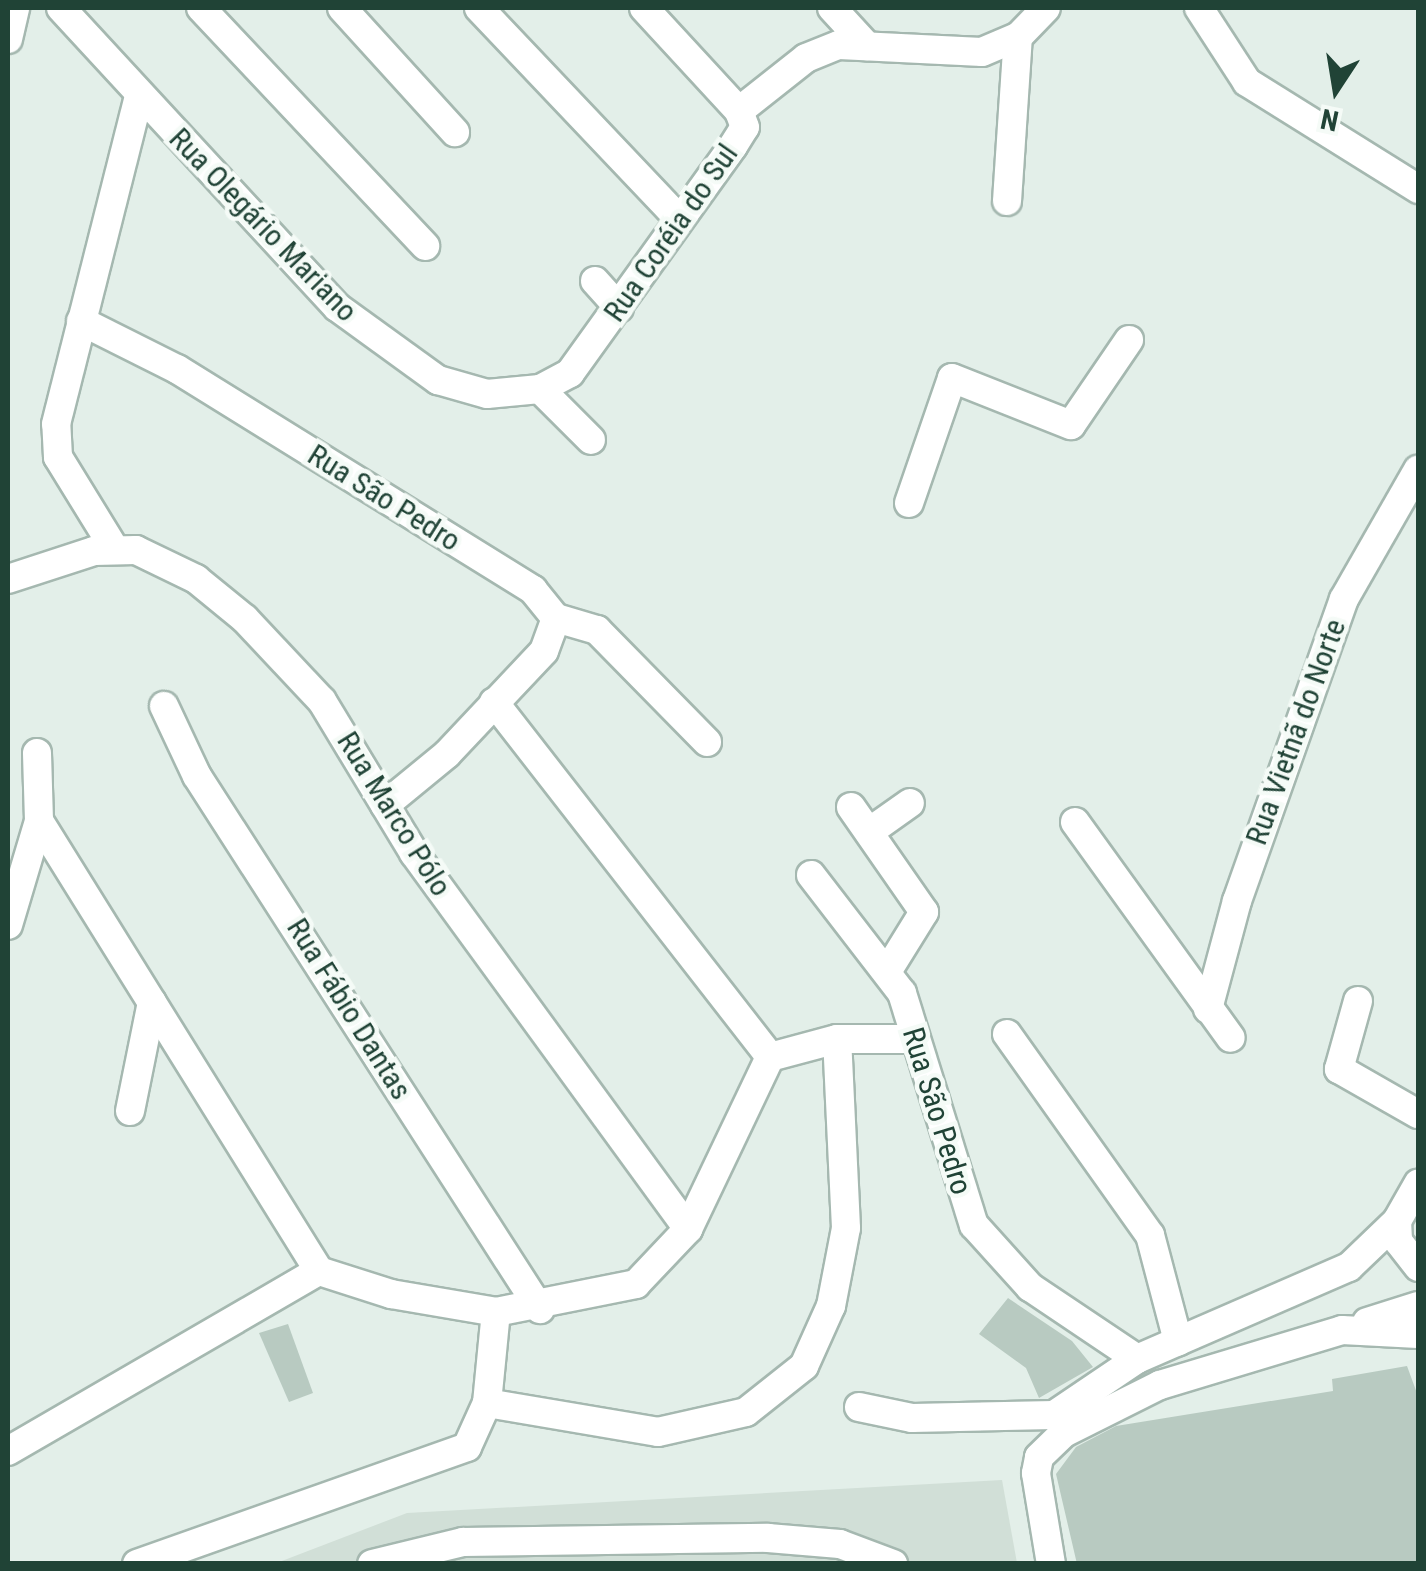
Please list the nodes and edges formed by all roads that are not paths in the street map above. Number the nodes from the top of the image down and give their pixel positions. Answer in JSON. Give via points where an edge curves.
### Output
{"nodes":[{"id":1,"x":15,"y":8,"type":"edge"},
{"id":2,"x":61,"y":8,"type":"edge"},
{"id":3,"x":201,"y":8,"type":"edge"},
{"id":4,"x":342,"y":8,"type":"edge"},
{"id":5,"x":479,"y":8,"type":"edge"},
{"id":6,"x":644,"y":8,"type":"edge"},
{"id":7,"x":832,"y":8,"type":"edge"},
{"id":8,"x":1046,"y":8,"type":"edge"},
{"id":9,"x":1199,"y":8,"type":"edge"},
{"id":10,"x":1018,"y":37,"type":"junction"},
{"id":11,"x":8,"y":39,"type":"edge"},
{"id":12,"x":868,"y":46,"type":"junction"},
{"id":13,"x":139,"y":95,"type":"junction"},
{"id":14,"x":739,"y":110,"type":"junction"},
{"id":15,"x":455,"y":132,"type":"dead end"},
{"id":16,"x":1418,"y":189,"type":"edge"},
{"id":17,"x":1007,"y":202,"type":"dead end"},
{"id":18,"x":679,"y":218,"type":"junction"},
{"id":19,"x":425,"y":246,"type":"dead end"},
{"id":20,"x":595,"y":281,"type":"dead end"},
{"id":21,"x":619,"y":308,"type":"junction"},
{"id":22,"x":81,"y":322,"type":"junction"},
{"id":23,"x":1129,"y":340,"type":"dead end"},
{"id":24,"x":544,"y":379,"type":"junction"},
{"id":25,"x":591,"y":440,"type":"dead end"},
{"id":26,"x":1418,"y":470,"type":"edge"},
{"id":27,"x":910,"y":503,"type":"dead end"},
{"id":28,"x":114,"y":548,"type":"junction"},
{"id":29,"x":8,"y":579,"type":"edge"},
{"id":30,"x":556,"y":618,"type":"junction"},
{"id":31,"x":494,"y":702,"type":"junction"},
{"id":32,"x":164,"y":706,"type":"dead end"},
{"id":33,"x":707,"y":742,"type":"dead end"},
{"id":34,"x":37,"y":752,"type":"dead end"},
{"id":35,"x":910,"y":803,"type":"dead end"},
{"id":36,"x":385,"y":805,"type":"junction"},
{"id":37,"x":851,"y":808,"type":"dead end"},
{"id":38,"x":39,"y":821,"type":"junction"},
{"id":39,"x":1074,"y":822,"type":"dead end"},
{"id":40,"x":869,"y":832,"type":"junction"},
{"id":41,"x":810,"y":875,"type":"dead end"},
{"id":42,"x":8,"y":925,"type":"edge"},
{"id":43,"x":888,"y":970,"type":"junction"},
{"id":44,"x":1358,"y":1001,"type":"dead end"},
{"id":45,"x":152,"y":1002,"type":"junction"},
{"id":46,"x":1208,"y":1008,"type":"junction"},
{"id":47,"x":1007,"y":1034,"type":"dead end"},
{"id":48,"x":1231,"y":1038,"type":"dead end"},
{"id":49,"x":836,"y":1039,"type":"junction"},
{"id":50,"x":915,"y":1039,"type":"junction"},
{"id":51,"x":770,"y":1057,"type":"junction"},
{"id":52,"x":130,"y":1111,"type":"dead end"},
{"id":53,"x":1418,"y":1114,"type":"edge"},
{"id":54,"x":1418,"y":1184,"type":"edge"},
{"id":55,"x":1398,"y":1221,"type":"junction"},
{"id":56,"x":688,"y":1229,"type":"junction"},
{"id":57,"x":1418,"y":1267,"type":"edge"},
{"id":58,"x":320,"y":1271,"type":"junction"},
{"id":59,"x":1418,"y":1306,"type":"edge"},
{"id":60,"x":540,"y":1309,"type":"junction"},
{"id":61,"x":496,"y":1312,"type":"junction"},
{"id":62,"x":1342,"y":1330,"type":"junction"},
{"id":63,"x":1418,"y":1334,"type":"edge"},
{"id":64,"x":1178,"y":1341,"type":"junction"},
{"id":65,"x":1137,"y":1359,"type":"junction"},
{"id":66,"x":487,"y":1403,"type":"junction"},
{"id":67,"x":859,"y":1408,"type":"dead end"},
{"id":68,"x":8,"y":1451,"type":"edge"},
{"id":69,"x":137,"y":1564,"type":"edge"},
{"id":70,"x":372,"y":1564,"type":"edge"},
{"id":71,"x":893,"y":1564,"type":"edge"},
{"id":72,"x":1051,"y":1564,"type":"edge"}],
"edges":[{"from":1,"to":11,"type":"street"},
{"from":2,"to":13,"type":"street","name":"Rua Olegário Mariano"},
{"from":3,"to":19,"type":"street"},
{"from":4,"to":15,"type":"street"},
{"from":5,"to":18,"type":"street"},
{"from":6,"to":14,"type":"street"},
{"from":7,"to":12,"type":"street"},
{"from":8,"to":10,"type":"street"},
{"from":9,"to":16,"type":"street","via":[[1247,82]]},
{"from":10,"to":12,"type":"street","name":"Rua Coréia do Sul","via":[[956,54]]},
{"from":10,"to":17,"type":"street"},
{"from":12,"to":14,"type":"street","name":"Rua Coréia do Sul","via":[[819,50]]},
{"from":13,"to":22,"type":"street"},
{"from":13,"to":24,"type":"street","name":"Rua Olegário Mariano","via":[[289,261],[406,362],[462,390]]},
{"from":14,"to":18,"type":"street","name":"Rua Coréia do Sul","via":[[744,127]]},
{"from":18,"to":21,"type":"street","name":"Rua Coréia do Sul"},
{"from":20,"to":21,"type":"street"},
{"from":21,"to":24,"type":"street","name":"Rua Coréia do Sul"},
{"from":22,"to":28,"type":"street","via":[[56,424],[58,456]]},
{"from":22,"to":30,"type":"street","name":"Rua São Pedro","via":[[177,370],[533,590]]},
{"from":23,"to":27,"type":"street","via":[[1071,425],[952,378]]},
{"from":24,"to":25,"type":"street"},
{"from":26,"to":46,"type":"street","name":"Rua Vietnã do Norte","via":[[1359,563],[1331,633],[1237,900]]},
{"from":28,"to":29,"type":"street","name":"Rua Marco Pólo"},
{"from":28,"to":36,"type":"street","name":"Rua Marco Pólo","via":[[164,560],[245,619],[322,701]]},
{"from":30,"to":31,"type":"street","via":[[544,652]]},
{"from":30,"to":33,"type":"street","name":"Rua São Pedro","via":[[597,630]]},
{"from":31,"to":36,"type":"street"},
{"from":31,"to":51,"type":"street"},
{"from":32,"to":60,"type":"street","name":"Rua Fábio Dantas","via":[[197,776]]},
{"from":34,"to":38,"type":"street"},
{"from":35,"to":40,"type":"street"},
{"from":36,"to":56,"type":"street","name":"Rua Marco Pólo"},
{"from":37,"to":40,"type":"street"},
{"from":38,"to":42,"type":"street"},
{"from":38,"to":45,"type":"street"},
{"from":39,"to":46,"type":"street"},
{"from":40,"to":43,"type":"street","via":[[924,912]]},
{"from":41,"to":43,"type":"street","name":"Rua São Pedro"},
{"from":43,"to":50,"type":"street","name":"Rua São Pedro"},
{"from":44,"to":53,"type":"street","via":[[1339,1068]]},
{"from":45,"to":52,"type":"street"},
{"from":45,"to":58,"type":"street"},
{"from":46,"to":48,"type":"street"},
{"from":47,"to":64,"type":"street","via":[[1150,1236]]},
{"from":49,"to":50,"type":"street"},
{"from":49,"to":51,"type":"street"},
{"from":49,"to":66,"type":"street","via":[[846,1228],[831,1306],[804,1366],[746,1412],[658,1432]]},
{"from":50,"to":65,"type":"street","name":"Rua São Pedro","via":[[956,1186],[998,1259]]},
{"from":51,"to":56,"type":"street"},
{"from":54,"to":55,"type":"street"},
{"from":55,"to":57,"type":"street","via":[[1398,1242]]},
{"from":55,"to":64,"type":"street","via":[[1372,1251],[1331,1277]]},
{"from":56,"to":60,"type":"street","via":[[636,1284]]},
{"from":58,"to":61,"type":"street","via":[[390,1294]]},
{"from":58,"to":68,"type":"street"},
{"from":59,"to":62,"type":"street"},
{"from":60,"to":61,"type":"street"},
{"from":61,"to":66,"type":"street"},
{"from":62,"to":63,"type":"street"},
{"from":62,"to":72,"type":"street","via":[[1160,1384],[1049,1444],[1036,1473]]},
{"from":64,"to":65,"type":"street"},
{"from":65,"to":67,"type":"street","via":[[1095,1394],[1025,1421],[912,1418]]},
{"from":66,"to":69,"type":"street","via":[[478,1431],[456,1454]]},
{"from":70,"to":71,"type":"street","via":[[463,1542],[768,1538],[840,1544]]}]}
